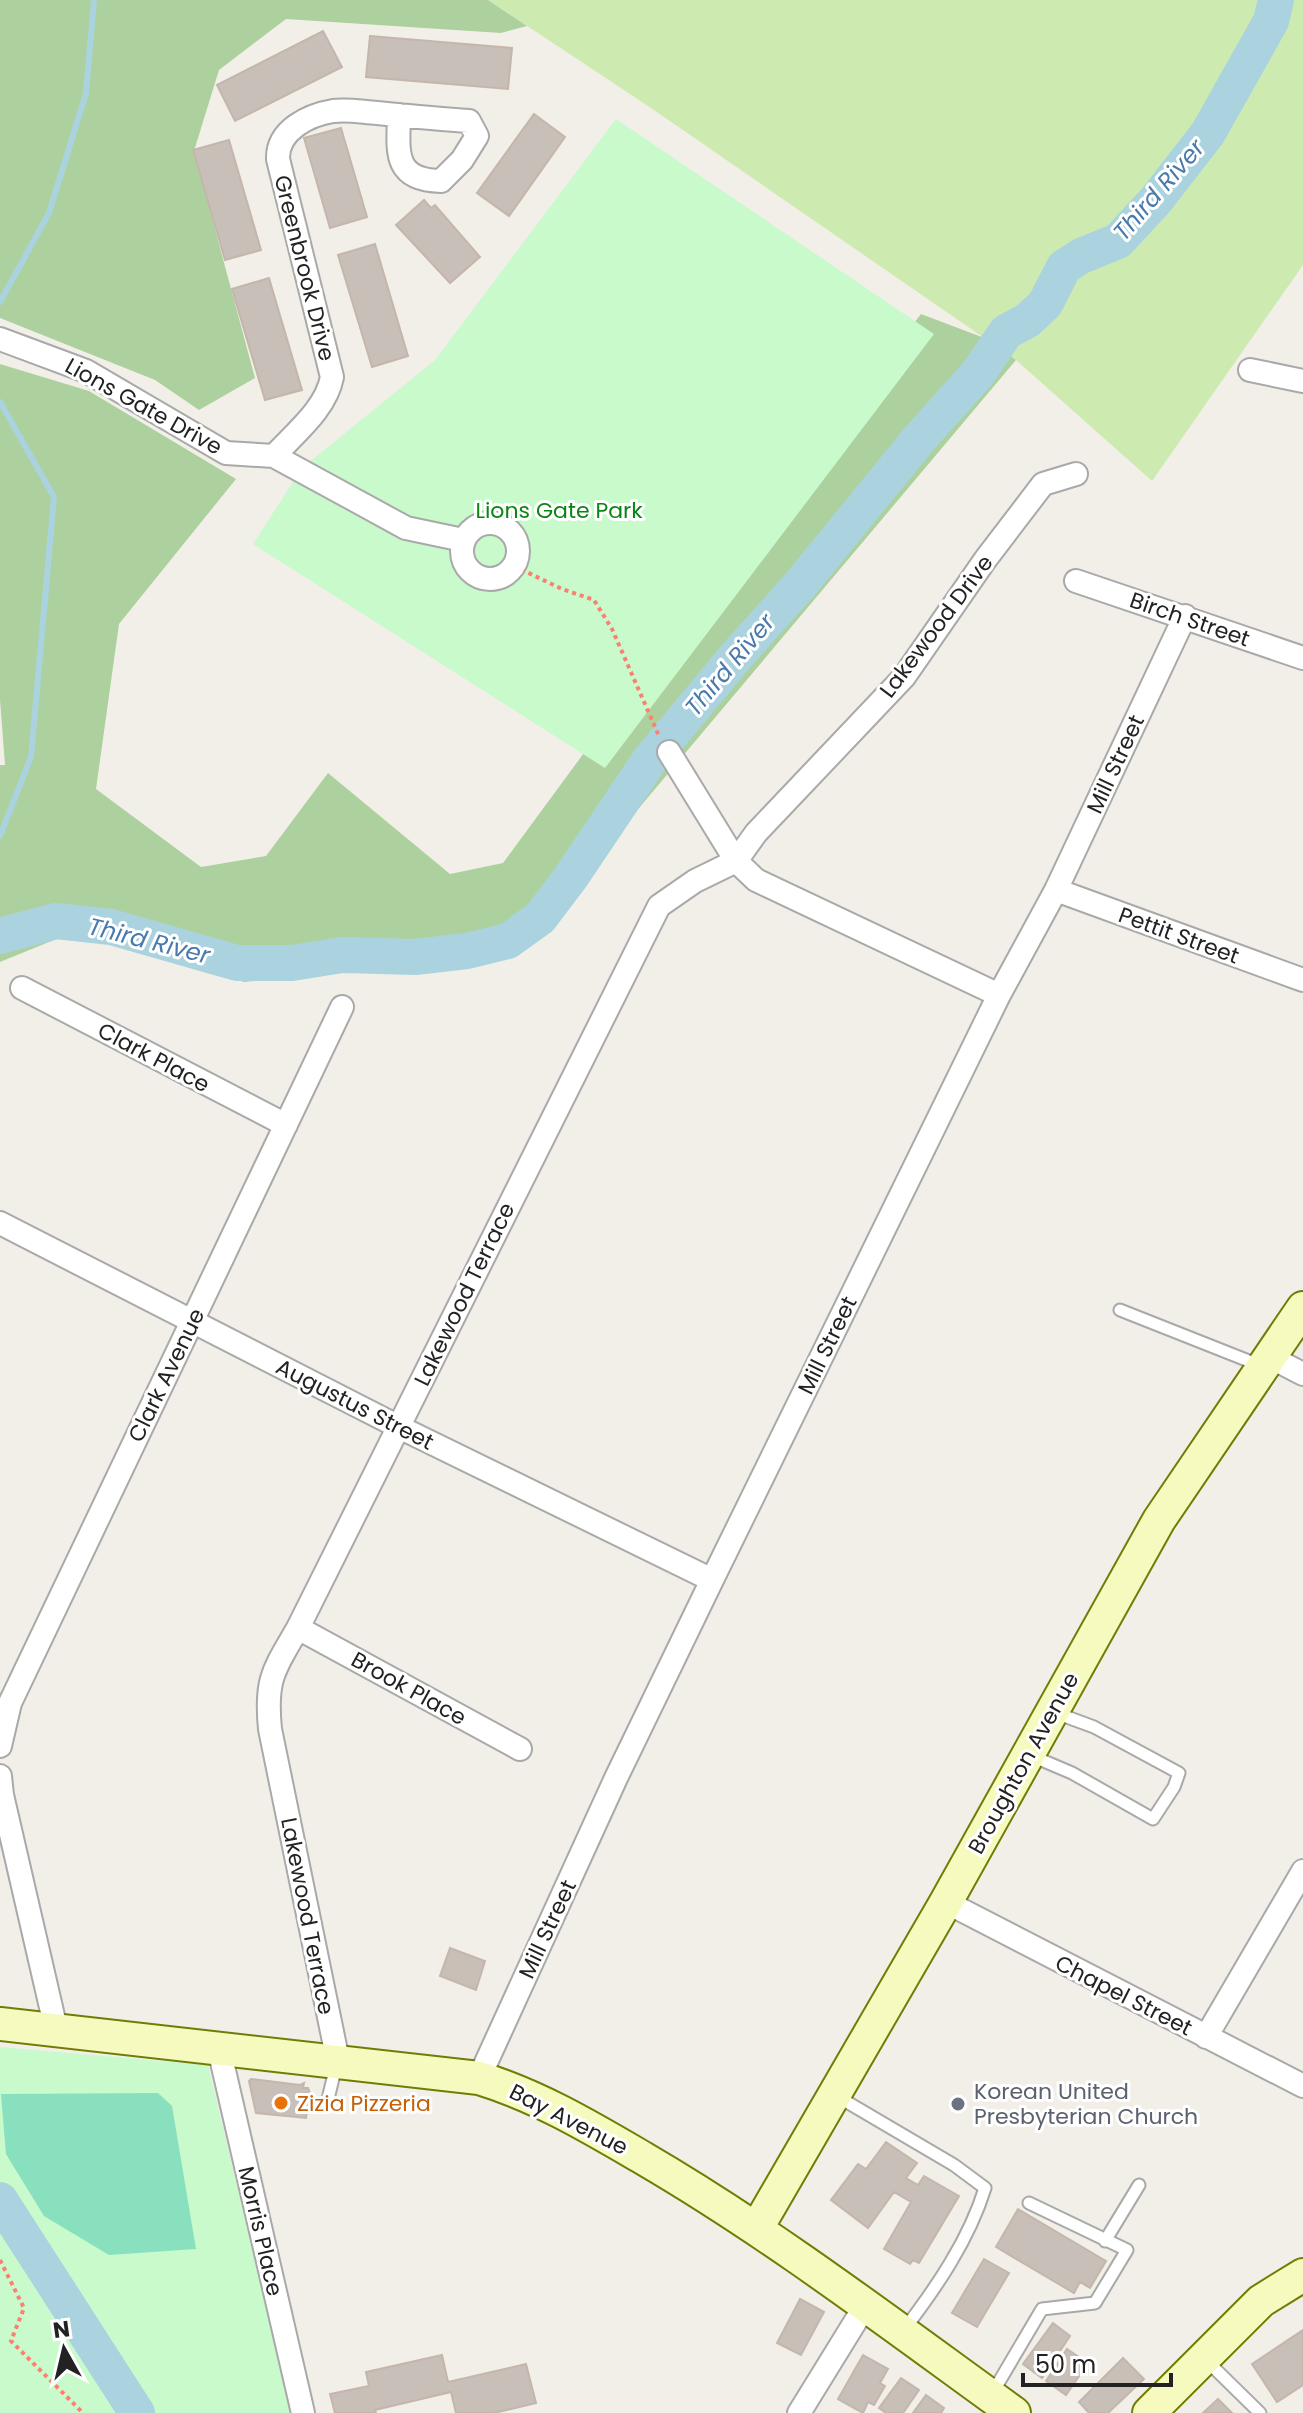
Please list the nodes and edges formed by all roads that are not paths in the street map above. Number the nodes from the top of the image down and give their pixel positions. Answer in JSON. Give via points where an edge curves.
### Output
{"nodes":[{"id":1,"x":399,"y":115,"type":"dead end"},
{"id":2,"x":0,"y":339,"type":"edge"},
{"id":3,"x":1250,"y":370,"type":"dead end"},
{"id":4,"x":1303,"y":381,"type":"edge"},
{"id":5,"x":274,"y":456,"type":"junction"},
{"id":6,"x":1076,"y":474,"type":"dead end"},
{"id":7,"x":463,"y":540,"type":"junction"},
{"id":8,"x":1076,"y":581,"type":"dead end"},
{"id":9,"x":1185,"y":616,"type":"junction"},
{"id":10,"x":1303,"y":658,"type":"edge"},
{"id":11,"x":663,"y":743,"type":"road end"},
{"id":12,"x":736,"y":861,"type":"junction"},
{"id":13,"x":1056,"y":890,"type":"junction"},
{"id":14,"x":1303,"y":980,"type":"edge"},
{"id":15,"x":22,"y":988,"type":"dead end"},
{"id":16,"x":999,"y":995,"type":"junction"},
{"id":17,"x":342,"y":1007,"type":"dead end"},
{"id":18,"x":286,"y":1125,"type":"junction"},
{"id":19,"x":0,"y":1223,"type":"edge"},
{"id":20,"x":1303,"y":1308,"type":"edge"},
{"id":21,"x":1120,"y":1310,"type":"dead end"},
{"id":22,"x":193,"y":1320,"type":"junction"},
{"id":23,"x":1267,"y":1362,"type":"junction"},
{"id":24,"x":1303,"y":1374,"type":"edge"},
{"id":25,"x":399,"y":1427,"type":"junction"},
{"id":26,"x":712,"y":1580,"type":"junction"},
{"id":27,"x":298,"y":1628,"type":"junction"},
{"id":28,"x":1052,"y":1712,"type":"junction"},
{"id":29,"x":0,"y":1746,"type":"edge"},
{"id":30,"x":520,"y":1749,"type":"dead end"},
{"id":31,"x":1028,"y":1754,"type":"junction"},
{"id":32,"x":0,"y":1776,"type":"edge"},
{"id":33,"x":1303,"y":1871,"type":"edge"},
{"id":34,"x":946,"y":1902,"type":"junction"},
{"id":35,"x":0,"y":2024,"type":"edge"},
{"id":36,"x":56,"y":2029,"type":"junction"},
{"id":37,"x":1206,"y":2037,"type":"junction"},
{"id":38,"x":219,"y":2049,"type":"junction"},
{"id":39,"x":338,"y":2061,"type":"junction"},
{"id":40,"x":479,"y":2078,"type":"junction"},
{"id":41,"x":1303,"y":2086,"type":"edge"},
{"id":42,"x":835,"y":2094,"type":"junction"},
{"id":43,"x":328,"y":2099,"type":"dead end"},
{"id":44,"x":1139,"y":2185,"type":"dead end"},
{"id":45,"x":1029,"y":2203,"type":"dead end"},
{"id":46,"x":757,"y":2228,"type":"junction"},
{"id":47,"x":1105,"y":2241,"type":"junction"},
{"id":48,"x":1303,"y":2275,"type":"edge"},
{"id":49,"x":865,"y":2306,"type":"junction"},
{"id":50,"x":902,"y":2332,"type":"junction"},
{"id":51,"x":1204,"y":2358,"type":"junction"},
{"id":52,"x":1002,"y":2404,"type":"edge"},
{"id":53,"x":303,"y":2413,"type":"edge"},
{"id":54,"x":799,"y":2413,"type":"edge"},
{"id":55,"x":1149,"y":2413,"type":"edge"},
{"id":56,"x":1260,"y":2413,"type":"edge"}],
"edges":[{"from":1,"to":5,"type":"street","name":"Greenbrook Drive","via":[[334,111],[310,118],[280,143],[278,159],[332,377],[318,408]]},
{"from":2,"to":5,"type":"street","name":"Lions Gate Drive","via":[[86,371],[226,453]]},
{"from":3,"to":4,"type":"street"},
{"from":5,"to":7,"type":"street","name":"Lions Gate Drive","via":[[406,528]]},
{"from":6,"to":12,"type":"street","name":"Lakewood Drive","via":[[1043,484],[904,677],[756,833]]},
{"from":7,"to":7,"type":"street","via":[[484,523],[503,525],[516,539],[518,557],[500,578],[481,578],[462,559]]},
{"from":8,"to":9,"type":"street","name":"Birch Street"},
{"from":9,"to":10,"type":"street","name":"Birch Street"},
{"from":9,"to":13,"type":"street","name":"Mill Street"},
{"from":11,"to":12,"type":"street"},
{"from":12,"to":16,"type":"street","via":[[756,880]]},
{"from":12,"to":25,"type":"street","name":"Lakewood Terrace","via":[[659,906]]},
{"from":13,"to":14,"type":"street","name":"Pettit Street"},
{"from":13,"to":16,"type":"street","name":"Mill Street"},
{"from":15,"to":18,"type":"street","name":"Clark Place"},
{"from":16,"to":26,"type":"street","name":"Mill Street"},
{"from":17,"to":18,"type":"street","name":"Clark Avenue"},
{"from":18,"to":22,"type":"street","name":"Clark Avenue"},
{"from":19,"to":22,"type":"street","name":"Augustus Street"},
{"from":20,"to":23,"type":"street","name":"Broughton Avenue"},
{"from":21,"to":23,"type":"lane"},
{"from":22,"to":25,"type":"street","name":"Augustus Street"},
{"from":22,"to":29,"type":"street","name":"Clark Avenue","via":[[10,1703]]},
{"from":23,"to":24,"type":"street"},
{"from":23,"to":28,"type":"street","name":"Broughton Avenue","via":[[1159,1520]]},
{"from":25,"to":26,"type":"street","name":"Augustus Street"},
{"from":25,"to":27,"type":"street","name":"Lakewood Terrace"},
{"from":26,"to":40,"type":"street","name":"Mill Street"},
{"from":27,"to":30,"type":"street","name":"Brook Place"},
{"from":27,"to":39,"type":"street","name":"Lakewood Terrace","via":[[273,1671],[267,1697]]},
{"from":28,"to":31,"type":"street","name":"Broughton Avenue"},
{"from":28,"to":31,"type":"lane","via":[[1094,1727],[1179,1773],[1174,1787],[1153,1819]]},
{"from":31,"to":34,"type":"street","name":"Broughton Avenue"},
{"from":32,"to":36,"type":"street"},
{"from":33,"to":37,"type":"street"},
{"from":34,"to":37,"type":"street","name":"Chapel Street"},
{"from":34,"to":42,"type":"street","name":"Broughton Avenue"},
{"from":35,"to":36,"type":"street","name":"Bay Avenue"},
{"from":36,"to":38,"type":"street","name":"Bay Avenue"},
{"from":37,"to":41,"type":"street","name":"Chapel Street"},
{"from":38,"to":39,"type":"street","name":"Bay Avenue"},
{"from":38,"to":53,"type":"street","name":"Morris Place"},
{"from":39,"to":40,"type":"street","name":"Bay Avenue"},
{"from":39,"to":43,"type":"lane"},
{"from":40,"to":46,"type":"street","name":"Bay Avenue","via":[[551,2106]]},
{"from":42,"to":46,"type":"street","name":"Broughton Avenue"},
{"from":42,"to":50,"type":"lane","via":[[985,2188],[942,2277]]},
{"from":44,"to":47,"type":"lane"},
{"from":45,"to":47,"type":"lane"},
{"from":46,"to":49,"type":"street","name":"Bay Avenue"},
{"from":47,"to":52,"type":"lane","via":[[1127,2250],[1095,2303],[1042,2309]]},
{"from":48,"to":51,"type":"street","via":[[1261,2301]]},
{"from":49,"to":50,"type":"street","name":"Bay Avenue"},
{"from":49,"to":54,"type":"street"},
{"from":50,"to":52,"type":"street","name":"Bay Avenue"},
{"from":51,"to":55,"type":"street"},
{"from":51,"to":56,"type":"lane"}]}
